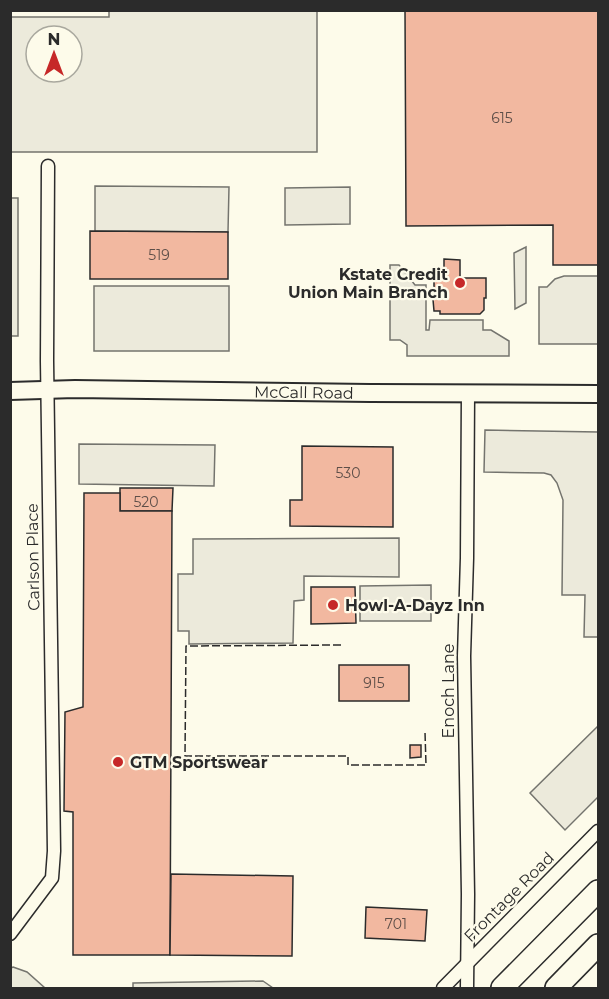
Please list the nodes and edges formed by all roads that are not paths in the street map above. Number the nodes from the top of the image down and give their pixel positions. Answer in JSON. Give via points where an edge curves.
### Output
{"nodes":[{"id":1,"x":48,"y":166,"type":"dead end"},
{"id":2,"x":48,"y":390,"type":"junction"},
{"id":3,"x":10,"y":391,"type":"edge"},
{"id":4,"x":468,"y":394,"type":"junction"},
{"id":5,"x":598,"y":394,"type":"edge"},
{"id":6,"x":598,"y":831,"type":"edge"},
{"id":7,"x":598,"y":891,"type":"edge"},
{"id":8,"x":10,"y":934,"type":"edge"},
{"id":9,"x":598,"y":945,"type":"edge"},
{"id":10,"x":467,"y":962,"type":"junction"},
{"id":11,"x":443,"y":988,"type":"edge"},
{"id":12,"x":467,"y":988,"type":"edge"},
{"id":13,"x":502,"y":988,"type":"edge"},
{"id":14,"x":556,"y":988,"type":"edge"}],
"edges":[{"from":1,"to":2,"type":"street","name":"Carlson Place"},
{"from":2,"to":3,"type":"main road","name":"McCall Road"},
{"from":2,"to":4,"type":"main road","name":"McCall Road"},
{"from":2,"to":8,"type":"street","name":"Carlson Place","via":[[52,878]]},
{"from":4,"to":5,"type":"main road","name":"McCall Road"},
{"from":4,"to":10,"type":"street","name":"Enoch Lane","via":[[464,656]]},
{"from":6,"to":10,"type":"street","name":"Frontage Road"},
{"from":7,"to":13,"type":"highway"},
{"from":9,"to":14,"type":"highway"},
{"from":10,"to":11,"type":"street","name":"Frontage Road"},
{"from":10,"to":12,"type":"street","name":"Enoch Lane"}]}
